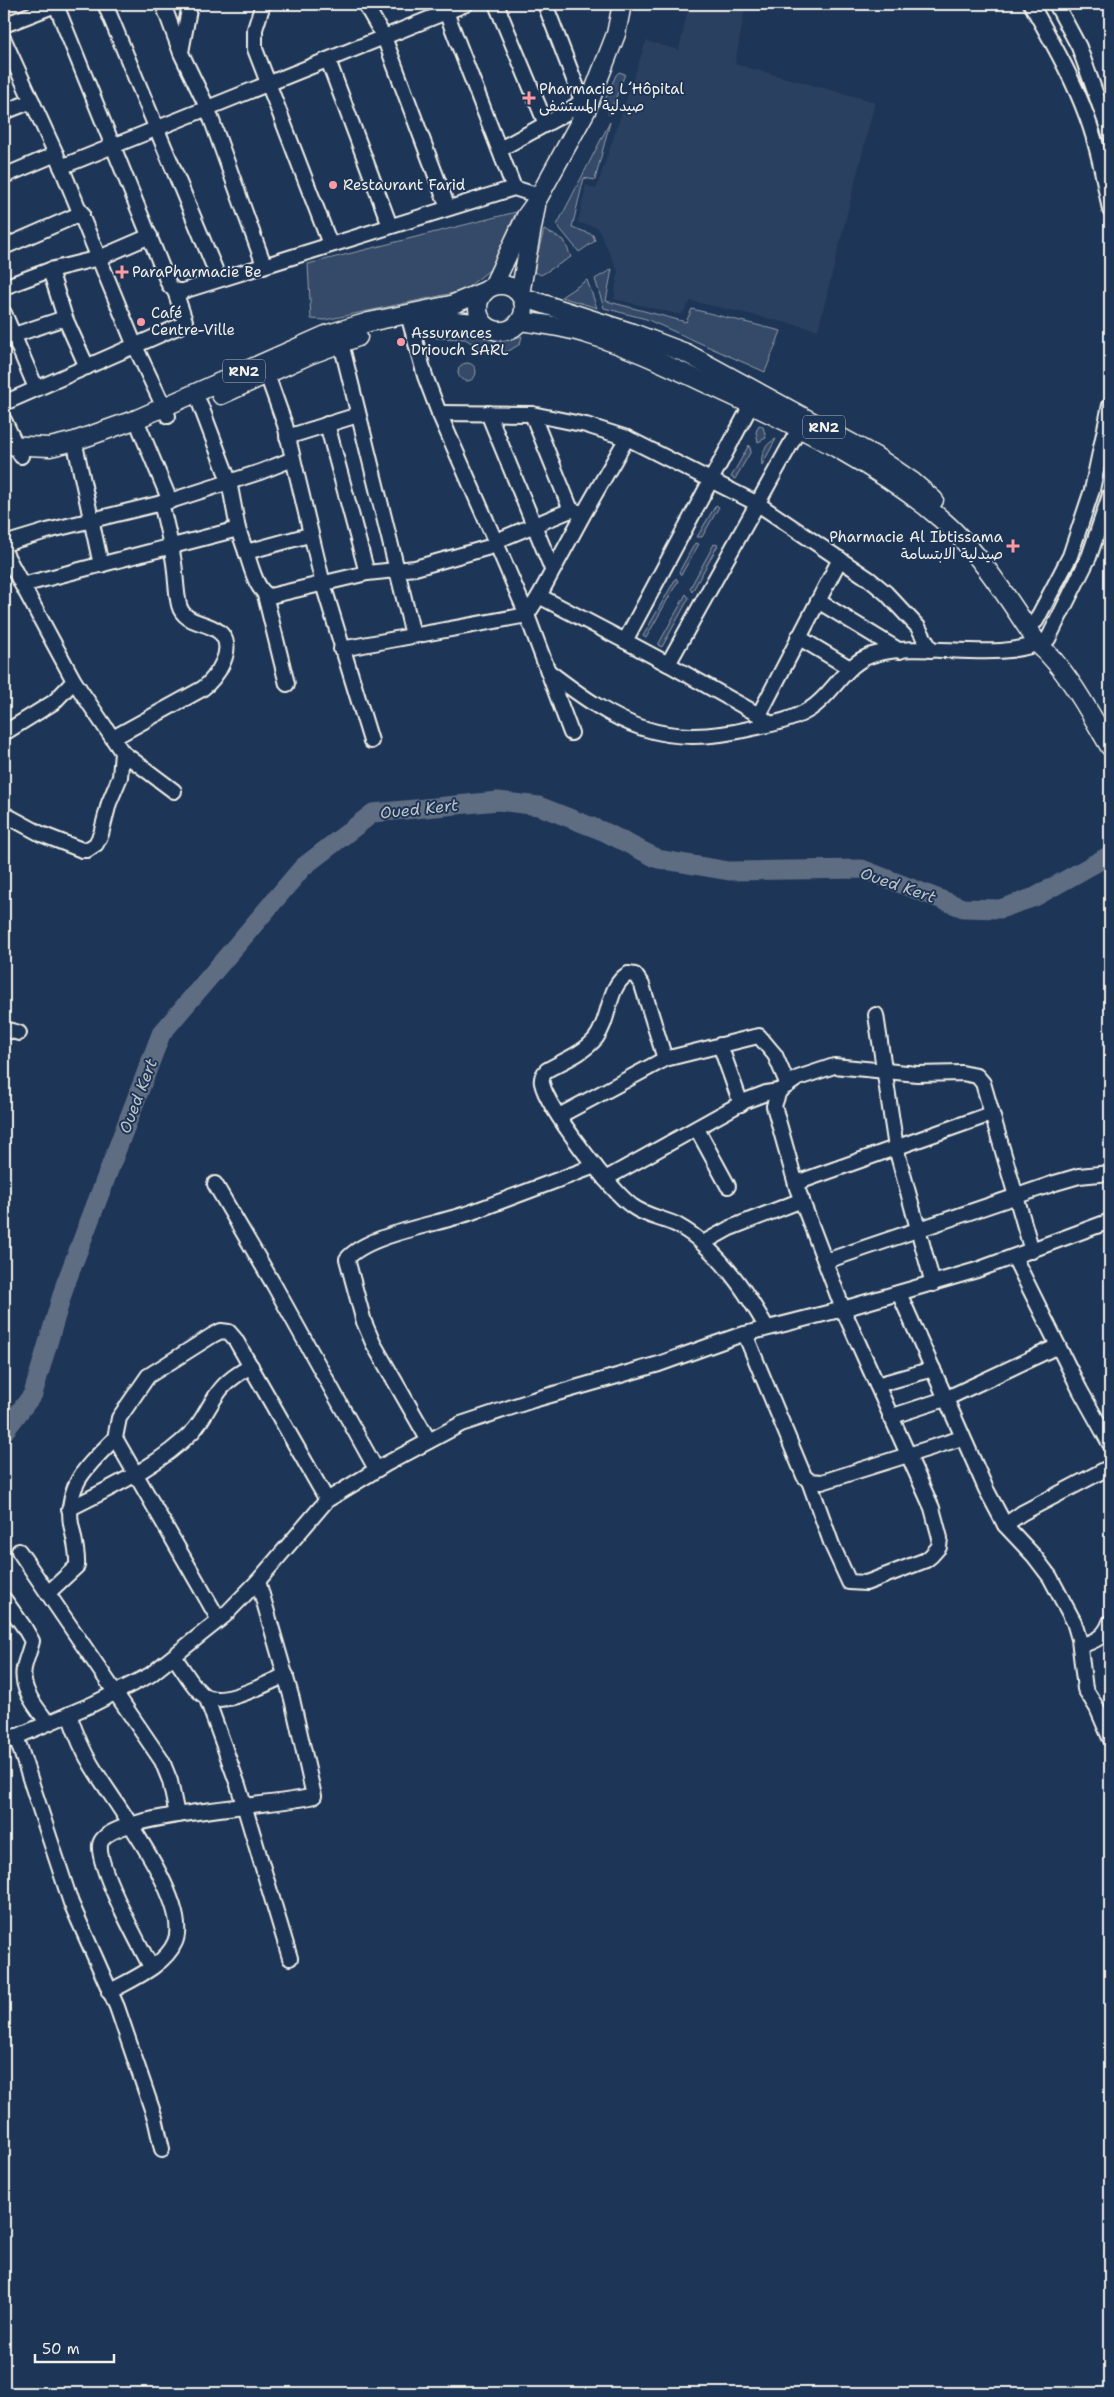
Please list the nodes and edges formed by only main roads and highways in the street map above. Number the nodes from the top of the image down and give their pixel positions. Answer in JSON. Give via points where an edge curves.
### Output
{"nodes":[{"id":1,"x":622,"y":4,"type":"edge"},
{"id":2,"x":538,"y":199,"type":"junction"},
{"id":3,"x":489,"y":288,"type":"junction"},
{"id":4,"x":521,"y":296,"type":"junction"},
{"id":5,"x":520,"y":321,"type":"junction"},
{"id":6,"x":484,"y":324,"type":"junction"},
{"id":7,"x":265,"y":369,"type":"junction"},
{"id":8,"x":166,"y":412,"type":"junction"},
{"id":9,"x":12,"y":450,"type":"edge"},
{"id":10,"x":1043,"y":642,"type":"junction"},
{"id":11,"x":1110,"y":746,"type":"edge"}],
"edges":[{"from":1,"to":2,"type":"main road","via":[[616,34]]},
{"from":2,"to":3,"type":"main road"},
{"from":2,"to":4,"type":"main road"},
{"from":3,"to":4,"type":"main road","number":"RN2","via":[[505,285]]},
{"from":3,"to":6,"type":"main road","via":[[478,304],[478,315]]},
{"from":3,"to":7,"type":"main road","number":"RN2","via":[[451,305],[328,334]]},
{"from":4,"to":5,"type":"main road","via":[[524,309]]},
{"from":4,"to":10,"type":"main road","number":"RN2","via":[[686,353],[875,456],[913,482],[994,562],[1036,621]]},
{"from":5,"to":6,"type":"main road","number":"RN2","via":[[503,331]]},
{"from":5,"to":10,"type":"main road","number":"RN2","via":[[586,333],[619,344],[752,405],[887,480],[942,520],[967,546]]},
{"from":6,"to":7,"type":"main road","number":"RN2","via":[[445,320],[410,322]]},
{"from":7,"to":8,"type":"main road","number":"RN2"},
{"from":7,"to":8,"type":"main road","number":"RN2","via":[[200,404]]},
{"from":8,"to":9,"type":"main road","number":"RN2","via":[[68,443]]},
{"from":8,"to":9,"type":"main road","number":"RN2","via":[[140,429],[76,449],[51,455]]},
{"from":10,"to":11,"type":"main road","number":"RN2"}]}
